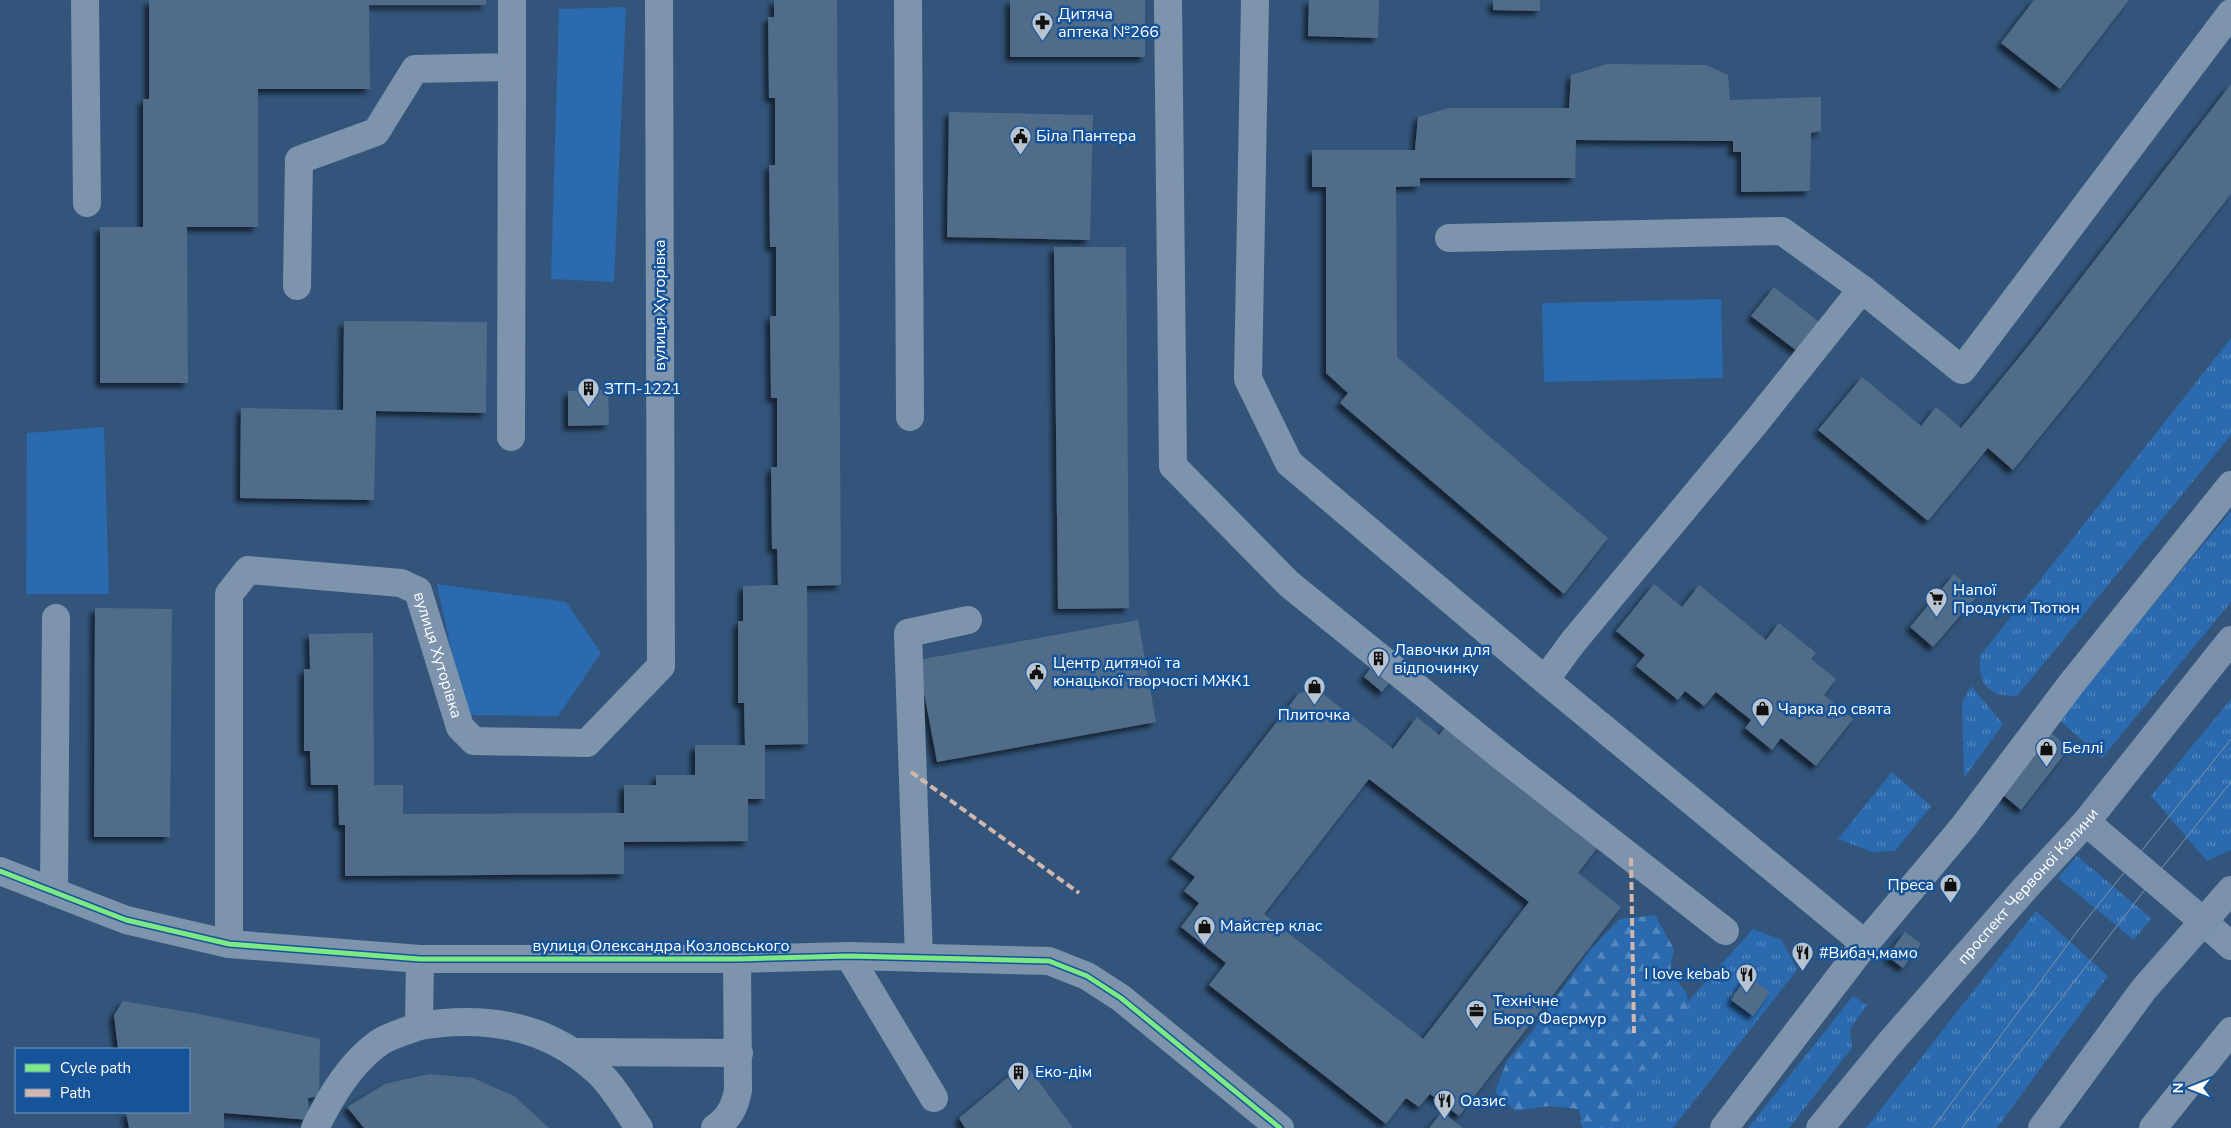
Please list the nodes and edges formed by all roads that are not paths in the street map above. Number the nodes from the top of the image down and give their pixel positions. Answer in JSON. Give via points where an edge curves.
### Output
{"nodes":[{"id":1,"x":85,"y":0,"type":"edge"},
{"id":2,"x":512,"y":0,"type":"edge"},
{"id":3,"x":659,"y":0,"type":"edge"},
{"id":4,"x":908,"y":0,"type":"edge"},
{"id":5,"x":1168,"y":0,"type":"edge"},
{"id":6,"x":1255,"y":0,"type":"edge"},
{"id":7,"x":2231,"y":13,"type":"edge"},
{"id":8,"x":512,"y":67,"type":"junction"},
{"id":9,"x":87,"y":203,"type":"dead end"},
{"id":10,"x":1449,"y":238,"type":"dead end"},
{"id":11,"x":297,"y":286,"type":"dead end"},
{"id":12,"x":1862,"y":289,"type":"junction"},
{"id":13,"x":910,"y":417,"type":"dead end"},
{"id":14,"x":511,"y":437,"type":"dead end"},
{"id":15,"x":2231,"y":485,"type":"edge"},
{"id":16,"x":56,"y":618,"type":"dead end"},
{"id":17,"x":968,"y":620,"type":"dead end"},
{"id":18,"x":2231,"y":640,"type":"edge"},
{"id":19,"x":1545,"y":680,"type":"junction"},
{"id":20,"x":2086,"y":822,"type":"junction"},
{"id":21,"x":0,"y":871,"type":"edge"},
{"id":22,"x":2231,"y":890,"type":"edge"},
{"id":23,"x":54,"y":892,"type":"junction"},
{"id":24,"x":2204,"y":922,"type":"junction"},
{"id":25,"x":1725,"y":931,"type":"dead end"},
{"id":26,"x":229,"y":944,"type":"junction"},
{"id":27,"x":1866,"y":944,"type":"junction"},
{"id":28,"x":2231,"y":946,"type":"edge"},
{"id":29,"x":848,"y":956,"type":"junction"},
{"id":30,"x":919,"y":958,"type":"junction"},
{"id":31,"x":737,"y":959,"type":"junction"},
{"id":32,"x":420,"y":960,"type":"junction"},
{"id":33,"x":419,"y":1026,"type":"junction"},
{"id":34,"x":2231,"y":1031,"type":"edge"},
{"id":35,"x":575,"y":1052,"type":"junction"},
{"id":36,"x":739,"y":1053,"type":"junction"},
{"id":37,"x":934,"y":1098,"type":"dead end"},
{"id":38,"x":315,"y":1128,"type":"edge"},
{"id":39,"x":638,"y":1128,"type":"edge"},
{"id":40,"x":715,"y":1128,"type":"edge"},
{"id":41,"x":1280,"y":1128,"type":"edge"},
{"id":42,"x":1724,"y":1128,"type":"edge"},
{"id":43,"x":1820,"y":1128,"type":"edge"},
{"id":44,"x":2042,"y":1128,"type":"edge"},
{"id":45,"x":2153,"y":1128,"type":"edge"}],
"edges":[{"from":1,"to":9,"type":"street"},
{"from":2,"to":8,"type":"street"},
{"from":3,"to":26,"type":"street","name":"вулиця Хуторівка","via":[[661,666],[587,743],[474,741],[460,727],[418,591],[401,583],[248,570],[229,594]]},
{"from":4,"to":13,"type":"street"},
{"from":5,"to":25,"type":"street","via":[[1173,466],[1289,584]]},
{"from":6,"to":19,"type":"street","via":[[1248,379],[1289,463]]},
{"from":7,"to":12,"type":"street","via":[[1962,370]]},
{"from":8,"to":11,"type":"street","via":[[415,69],[376,132],[299,160]]},
{"from":8,"to":14,"type":"street"},
{"from":10,"to":12,"type":"street","via":[[1782,231]]},
{"from":12,"to":19,"type":"street"},
{"from":15,"to":27,"type":"street","via":[[2072,683],[1964,826]]},
{"from":16,"to":23,"type":"street"},
{"from":17,"to":30,"type":"street","via":[[908,633]]},
{"from":18,"to":20,"type":"main road","name":"проспект Червоної Калини"},
{"from":19,"to":27,"type":"street"},
{"from":20,"to":24,"type":"main road"},
{"from":20,"to":43,"type":"main road","name":"проспект Червоної Калини","via":[[1913,1016]]},
{"from":21,"to":23,"type":"street","name":"вулиця Олександра Козловського"},
{"from":22,"to":24,"type":"main road"},
{"from":23,"to":26,"type":"street","name":"вулиця Олександра Козловського","via":[[126,920]]},
{"from":24,"to":28,"type":"street"},
{"from":24,"to":44,"type":"main road","via":[[2144,989]]},
{"from":26,"to":32,"type":"street","name":"вулиця Олександра Козловського"},
{"from":27,"to":42,"type":"street"},
{"from":29,"to":30,"type":"street","name":"вулиця Олександра Козловського"},
{"from":29,"to":31,"type":"street","name":"вулиця Олександра Козловського"},
{"from":29,"to":37,"type":"street"},
{"from":30,"to":41,"type":"street","name":"вулиця Олександра Козловського","via":[[1049,961],[1087,976],[1121,998]]},
{"from":31,"to":32,"type":"street","name":"вулиця Олександра Козловського"},
{"from":31,"to":36,"type":"street"},
{"from":32,"to":33,"type":"street"},
{"from":33,"to":35,"type":"street","via":[[449,1021],[512,1026],[544,1036]]},
{"from":33,"to":38,"type":"street","via":[[381,1042],[356,1064],[329,1100]]},
{"from":34,"to":45,"type":"street"},
{"from":35,"to":36,"type":"street"},
{"from":35,"to":39,"type":"street","via":[[615,1091]]},
{"from":36,"to":40,"type":"street","via":[[736,1099],[729,1116]]}]}
